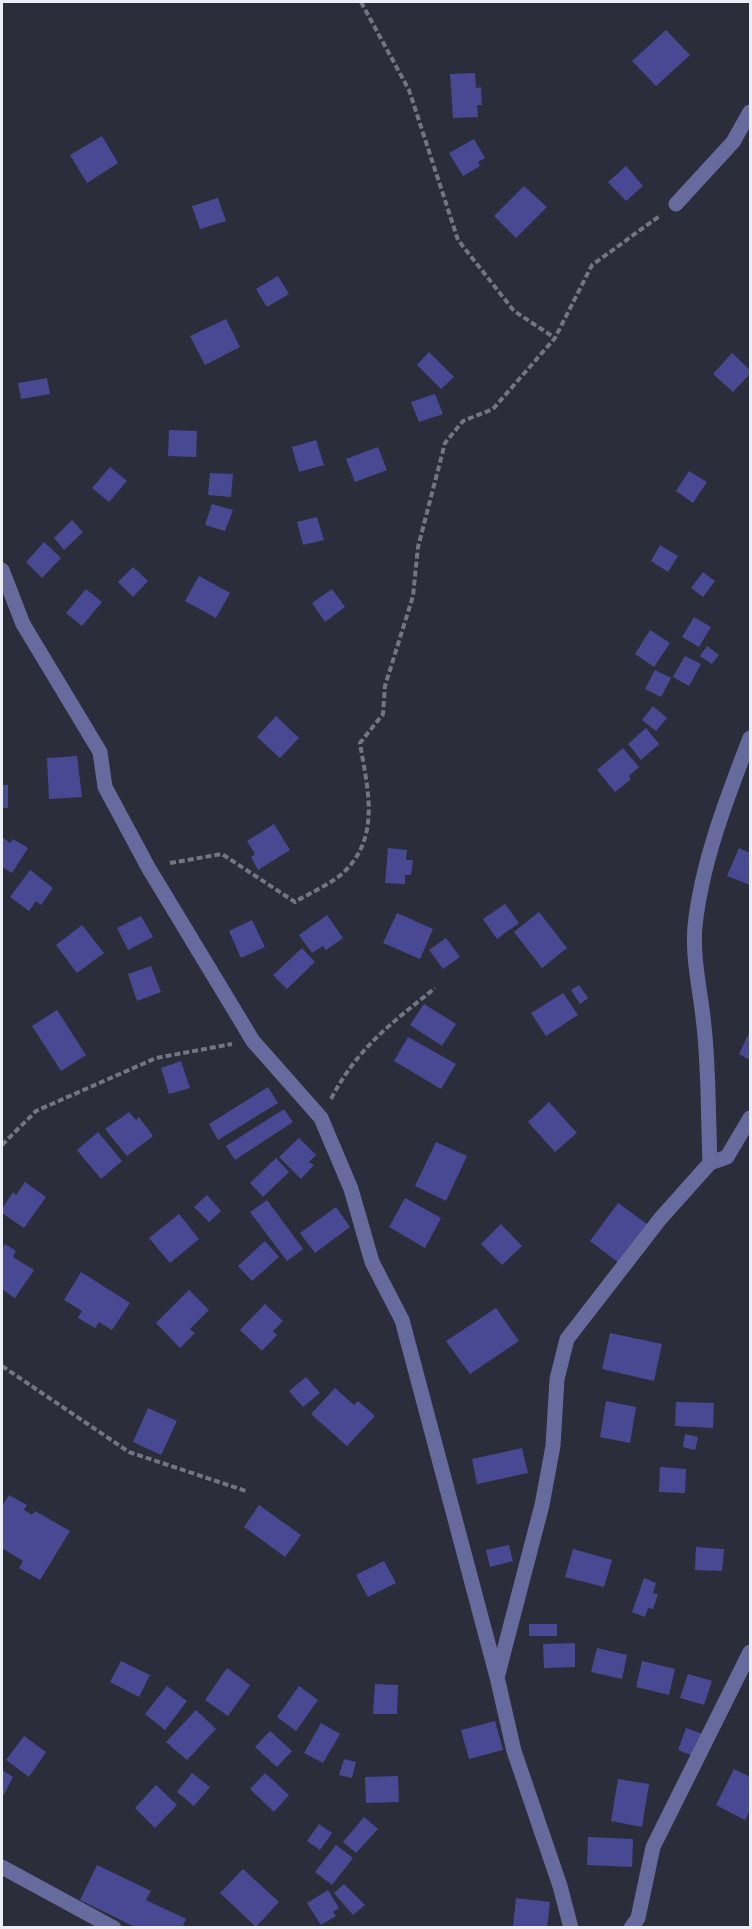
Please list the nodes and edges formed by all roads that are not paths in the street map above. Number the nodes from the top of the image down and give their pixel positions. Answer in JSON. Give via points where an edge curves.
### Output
{"nodes":[{"id":1,"x":750,"y":112,"type":"edge"},
{"id":2,"x":676,"y":204,"type":"road end"},
{"id":3,"x":2,"y":570,"type":"edge"},
{"id":4,"x":750,"y":738,"type":"edge"},
{"id":5,"x":750,"y":1118,"type":"edge"},
{"id":6,"x":710,"y":1163,"type":"junction"},
{"id":7,"x":750,"y":1652,"type":"edge"},
{"id":8,"x":497,"y":1677,"type":"junction"},
{"id":9,"x":2,"y":1867,"type":"edge"},
{"id":10,"x":114,"y":1928,"type":"edge"},
{"id":11,"x":571,"y":1928,"type":"edge"},
{"id":12,"x":631,"y":1928,"type":"edge"}],
"edges":[{"from":1,"to":2,"type":"street","via":[[733,142]]},
{"from":3,"to":8,"type":"street","via":[[23,624],[100,753],[105,787],[148,867],[253,1041],[321,1118],[351,1189],[372,1263],[402,1320]]},
{"from":4,"to":6,"type":"street","via":[[726,801],[695,926],[705,1028]]},
{"from":5,"to":6,"type":"street","via":[[727,1157]]},
{"from":6,"to":8,"type":"street","via":[[660,1219],[567,1339],[557,1379],[553,1446],[542,1505]]},
{"from":7,"to":12,"type":"street","via":[[653,1847],[638,1917]]},
{"from":8,"to":11,"type":"street","via":[[514,1751]]},
{"from":9,"to":10,"type":"street"}]}
